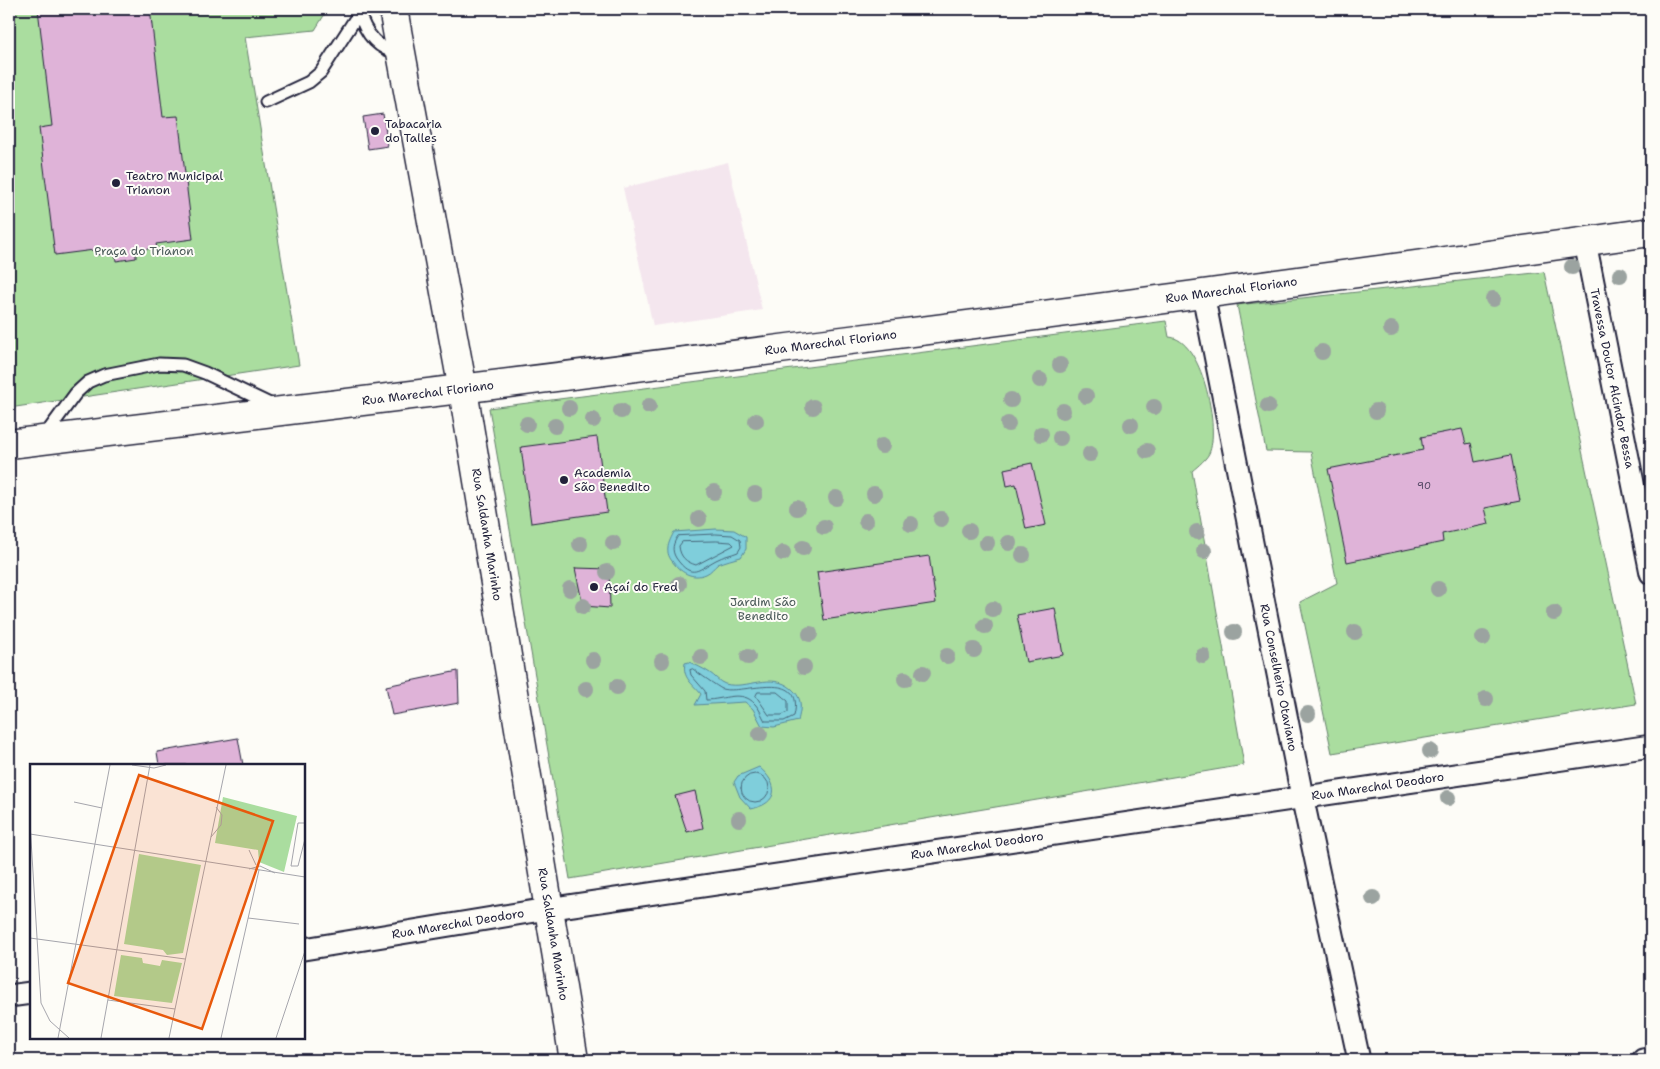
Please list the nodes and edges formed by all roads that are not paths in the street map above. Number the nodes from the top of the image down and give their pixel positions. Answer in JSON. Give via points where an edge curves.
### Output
{"nodes":[{"id":1,"x":393,"y":9,"type":"edge"},
{"id":2,"x":359,"y":11,"type":"edge"},
{"id":3,"x":402,"y":54,"type":"junction"},
{"id":4,"x":266,"y":102,"type":"dead end"},
{"id":5,"x":1651,"y":232,"type":"edge"},
{"id":6,"x":1585,"y":242,"type":"junction"},
{"id":7,"x":1203,"y":294,"type":"junction"},
{"id":8,"x":463,"y":390,"type":"junction"},
{"id":9,"x":282,"y":410,"type":"junction"},
{"id":10,"x":42,"y":440,"type":"junction"},
{"id":11,"x":9,"y":444,"type":"edge"},
{"id":12,"x":1651,"y":573,"type":"edge"},
{"id":13,"x":1651,"y":746,"type":"edge"},
{"id":14,"x":1302,"y":796,"type":"junction"},
{"id":15,"x":547,"y":909,"type":"junction"},
{"id":16,"x":305,"y":948,"type":"edge"},
{"id":17,"x":30,"y":993,"type":"edge"},
{"id":18,"x":9,"y":996,"type":"edge"},
{"id":19,"x":1651,"y":1059,"type":"edge"},
{"id":20,"x":574,"y":1060,"type":"edge"},
{"id":21,"x":1360,"y":1060,"type":"edge"},
{"id":22,"x":1642,"y":1060,"type":"edge"}],
"edges":[{"from":1,"to":3,"type":"main road","name":"Rua Saldanha Marinho"},
{"from":2,"to":3,"type":"lane","via":[[378,45],[388,52]]},
{"from":2,"to":4,"type":"lane","via":[[321,72],[309,82]]},
{"from":3,"to":8,"type":"main road","name":"Rua Saldanha Marinho"},
{"from":5,"to":6,"type":"main road","name":"Rua Marechal Floriano"},
{"from":6,"to":7,"type":"main road","name":"Rua Marechal Floriano"},
{"from":6,"to":12,"type":"street","name":"Travessa Doutor Alcindor Bessa"},
{"from":7,"to":8,"type":"main road","name":"Rua Marechal Floriano"},
{"from":7,"to":14,"type":"street","name":"Rua Conselheiro Otaviano"},
{"from":8,"to":9,"type":"main road","name":"Rua Marechal Floriano"},
{"from":8,"to":15,"type":"main road","name":"Rua Saldanha Marinho"},
{"from":9,"to":10,"type":"main road","name":"Rua Marechal Floriano"},
{"from":9,"to":10,"type":"lane","via":[[205,373],[183,365],[159,364],[104,374],[88,382],[76,393]]},
{"from":10,"to":11,"type":"main road","name":"Rua Marechal Floriano"},
{"from":13,"to":14,"type":"street","name":"Rua Marechal Deodoro"},
{"from":14,"to":15,"type":"street","name":"Rua Marechal Deodoro"},
{"from":14,"to":21,"type":"street","name":"Rua Conselheiro Otaviano"},
{"from":15,"to":16,"type":"street","name":"Rua Marechal Deodoro"},
{"from":15,"to":20,"type":"main road","name":"Rua Saldanha Marinho"},
{"from":17,"to":18,"type":"street"},
{"from":19,"to":22,"type":"street"}]}
